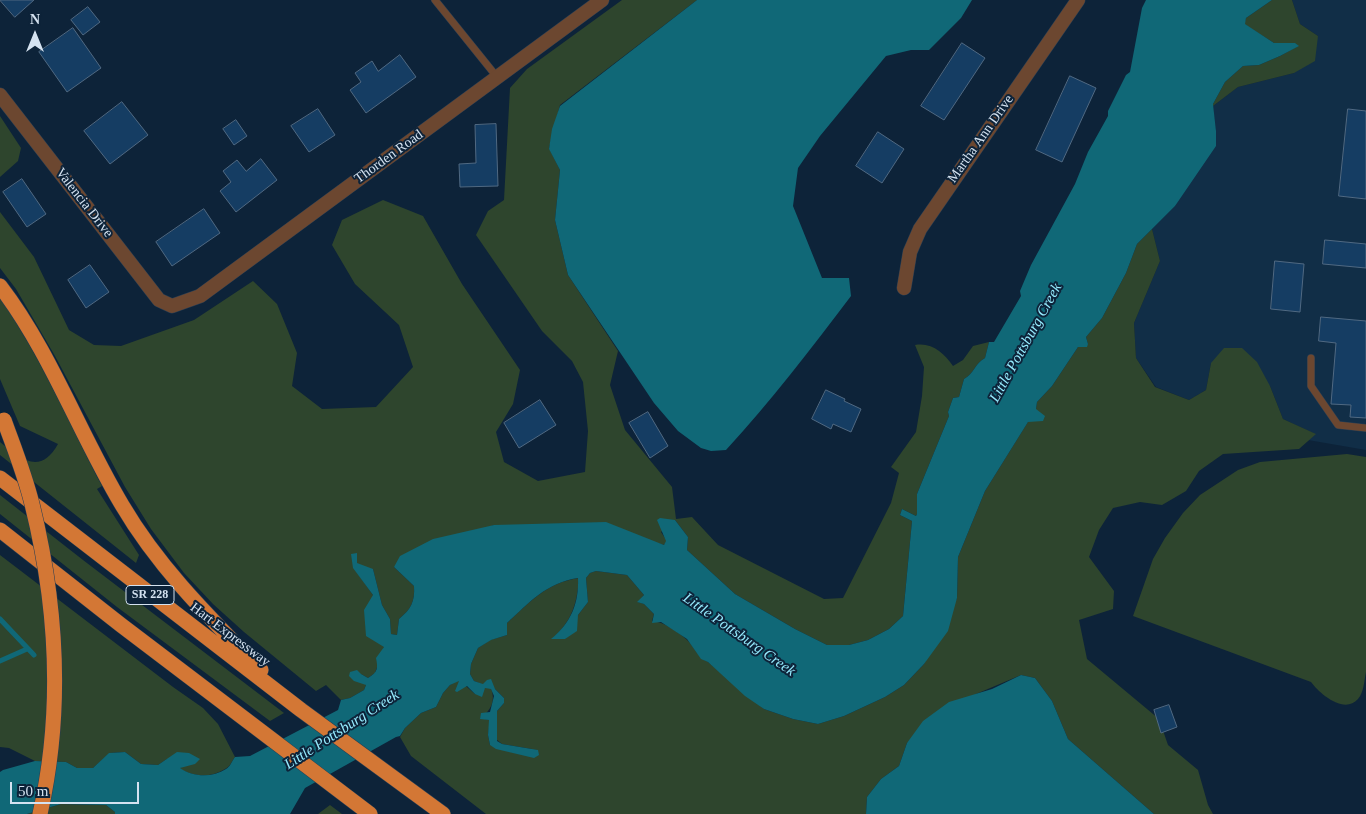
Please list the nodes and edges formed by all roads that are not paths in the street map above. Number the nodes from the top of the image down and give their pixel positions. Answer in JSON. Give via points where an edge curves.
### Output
{"nodes":[{"id":1,"x":435,"y":0,"type":"edge"},
{"id":2,"x":602,"y":0,"type":"edge"},
{"id":3,"x":1078,"y":0,"type":"edge"},
{"id":4,"x":497,"y":77,"type":"junction"},
{"id":5,"x":0,"y":95,"type":"edge"},
{"id":6,"x":0,"y":286,"type":"edge"},
{"id":7,"x":904,"y":288,"type":"dead end"},
{"id":8,"x":172,"y":306,"type":"joint"},
{"id":9,"x":1311,"y":358,"type":"dead end"},
{"id":10,"x":2,"y":416,"type":"edge"},
{"id":11,"x":1366,"y":428,"type":"edge"},
{"id":12,"x":0,"y":478,"type":"edge"},
{"id":13,"x":0,"y":530,"type":"edge"},
{"id":14,"x":301,"y":710,"type":"junction"},
{"id":15,"x":40,"y":814,"type":"edge"},
{"id":16,"x":370,"y":814,"type":"edge"},
{"id":17,"x":444,"y":814,"type":"edge"}],
"edges":[{"from":1,"to":4,"type":"lane"},
{"from":2,"to":4,"type":"street","name":"Thorden Road"},
{"from":3,"to":7,"type":"street","name":"Martha Ann Drive","via":[[933,207],[910,252]]},
{"from":4,"to":8,"type":"street","name":"Thorden Road","via":[[200,296]]},
{"from":5,"to":8,"type":"street","name":"Valencia Drive","via":[[159,300]]},
{"from":6,"to":14,"type":"highway","via":[[34,339],[141,537],[185,591]]},
{"from":9,"to":11,"type":"lane","via":[[1311,386],[1338,425]]},
{"from":10,"to":15,"type":"highway","bridge":true,"via":[[38,529],[53,625],[54,694],[50,753]]},
{"from":12,"to":14,"type":"highway","name":"Hart Expressway","number":"SR 228"},
{"from":13,"to":16,"type":"highway","number":"SR 228"},
{"from":14,"to":17,"type":"highway","name":"Hart Expressway","number":"SR 228"}]}
